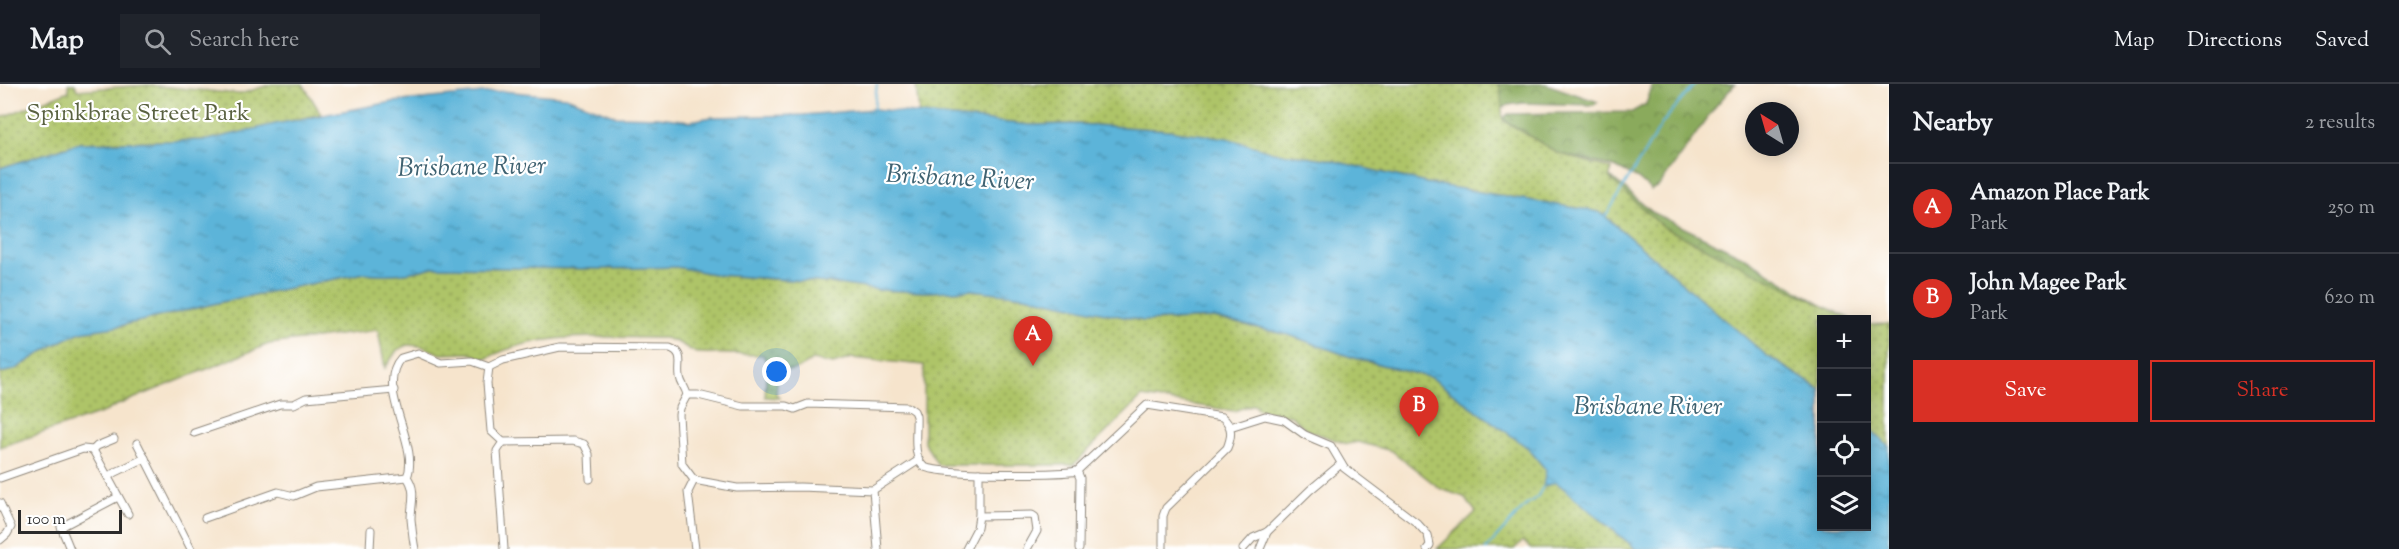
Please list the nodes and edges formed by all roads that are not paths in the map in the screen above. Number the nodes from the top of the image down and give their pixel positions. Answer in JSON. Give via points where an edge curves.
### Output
{"nodes":[{"id":1,"x":489,"y":367,"type":"junction"},
{"id":2,"x":394,"y":390,"type":"junction"},
{"id":3,"x":687,"y":395,"type":"junction"},
{"id":4,"x":1230,"y":427,"type":"junction"},
{"id":5,"x":194,"y":433,"type":"dead end"},
{"id":6,"x":114,"y":439,"type":"dead end"},
{"id":7,"x":503,"y":442,"type":"junction"},
{"id":8,"x":137,"y":443,"type":"dead end"},
{"id":9,"x":93,"y":450,"type":"junction"},
{"id":10,"x":145,"y":458,"type":"junction"},
{"id":11,"x":919,"y":460,"type":"junction"},
{"id":12,"x":1341,"y":464,"type":"junction"},
{"id":13,"x":1077,"y":471,"type":"junction"},
{"id":14,"x":979,"y":472,"type":"junction"},
{"id":15,"x":108,"y":476,"type":"junction"},
{"id":16,"x":406,"y":477,"type":"junction"},
{"id":17,"x":0,"y":478,"type":"edge"},
{"id":18,"x":590,"y":479,"type":"dead end"},
{"id":19,"x":694,"y":480,"type":"junction"},
{"id":20,"x":873,"y":490,"type":"junction"},
{"id":21,"x":118,"y":497,"type":"junction"},
{"id":22,"x":0,"y":503,"type":"edge"},
{"id":23,"x":128,"y":514,"type":"dead end"},
{"id":24,"x":979,"y":516,"type":"junction"},
{"id":25,"x":205,"y":518,"type":"dead end"},
{"id":26,"x":371,"y":530,"type":"dead end"},
{"id":27,"x":1267,"y":532,"type":"junction"},
{"id":28,"x":0,"y":540,"type":"edge"},
{"id":29,"x":70,"y":549,"type":"edge"},
{"id":30,"x":191,"y":549,"type":"edge"},
{"id":31,"x":368,"y":549,"type":"edge"},
{"id":32,"x":416,"y":549,"type":"edge"},
{"id":33,"x":504,"y":549,"type":"edge"},
{"id":34,"x":695,"y":549,"type":"edge"},
{"id":35,"x":878,"y":549,"type":"edge"},
{"id":36,"x":966,"y":549,"type":"edge"},
{"id":37,"x":1027,"y":549,"type":"edge"},
{"id":38,"x":1080,"y":549,"type":"edge"},
{"id":39,"x":1163,"y":549,"type":"edge"},
{"id":40,"x":1243,"y":549,"type":"edge"},
{"id":41,"x":1260,"y":549,"type":"edge"},
{"id":42,"x":1427,"y":549,"type":"edge"}],
"edges":[{"from":1,"to":2,"type":"street","via":[[472,361],[446,363],[410,354],[394,367]]},
{"from":1,"to":3,"type":"street","via":[[503,360],[560,348],[670,348],[680,356],[680,377]]},
{"from":1,"to":7,"type":"street","via":[[491,431]]},
{"from":2,"to":5,"type":"street","via":[[306,398]]},
{"from":2,"to":16,"type":"street","via":[[410,461]]},
{"from":3,"to":11,"type":"street","via":[[743,406],[795,409],[808,404],[908,407],[916,416]]},
{"from":3,"to":19,"type":"street","via":[[679,415],[682,464]]},
{"from":4,"to":12,"type":"street","via":[[1265,416],[1284,420],[1331,446]]},
{"from":4,"to":13,"type":"street","via":[[1217,415],[1147,405]]},
{"from":4,"to":39,"type":"street","via":[[1227,448],[1166,508]]},
{"from":6,"to":9,"type":"street"},
{"from":7,"to":18,"type":"street","via":[[584,444],[590,454]]},
{"from":7,"to":33,"type":"street","via":[[496,451]]},
{"from":8,"to":10,"type":"street"},
{"from":9,"to":15,"type":"street"},
{"from":9,"to":17,"type":"street","via":[[83,449]]},
{"from":10,"to":15,"type":"street"},
{"from":10,"to":30,"type":"street"},
{"from":11,"to":14,"type":"street","via":[[928,470]]},
{"from":11,"to":20,"type":"street"},
{"from":12,"to":27,"type":"street"},
{"from":12,"to":42,"type":"street","via":[[1417,523],[1430,541]]},
{"from":13,"to":14,"type":"street"},
{"from":13,"to":38,"type":"street"},
{"from":14,"to":24,"type":"street"},
{"from":15,"to":21,"type":"street"},
{"from":16,"to":25,"type":"street","via":[[316,488],[294,496],[278,492]]},
{"from":16,"to":32,"type":"street","via":[[414,497],[411,520]]},
{"from":19,"to":20,"type":"street","via":[[737,488]]},
{"from":19,"to":34,"type":"street","via":[[688,492]]},
{"from":20,"to":35,"type":"street"},
{"from":21,"to":23,"type":"street"},
{"from":21,"to":29,"type":"street","via":[[61,527]]},
{"from":22,"to":28,"type":"street","via":[[10,527]]},
{"from":24,"to":36,"type":"street"},
{"from":24,"to":37,"type":"street","via":[[1035,517],[1037,531]]},
{"from":26,"to":31,"type":"street","via":[[372,545]]},
{"from":27,"to":40,"type":"street","via":[[1253,538]]},
{"from":27,"to":41,"type":"street"}]}
